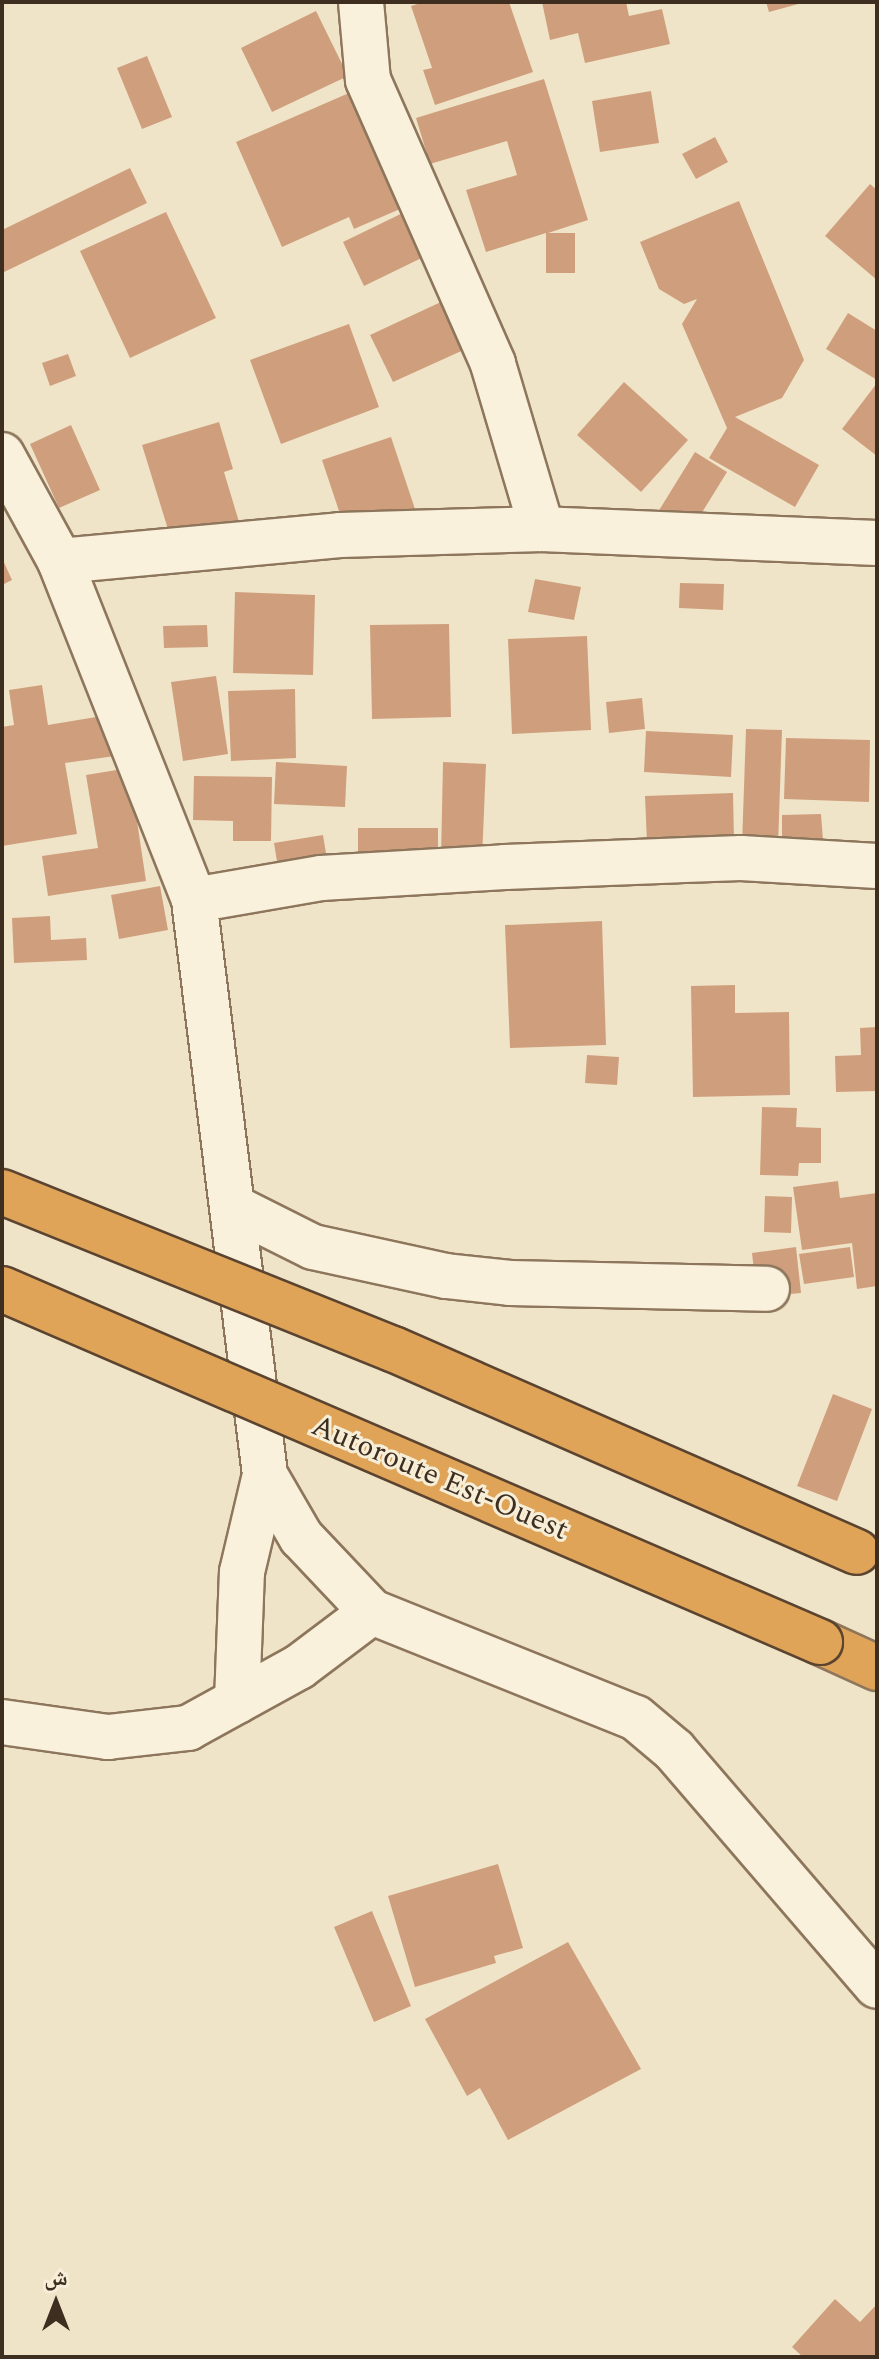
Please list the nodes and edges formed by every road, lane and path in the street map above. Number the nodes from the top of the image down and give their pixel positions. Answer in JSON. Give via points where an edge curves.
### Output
{"nodes":[{"id":1,"x":361,"y":2,"type":"edge"},
{"id":2,"x":2,"y":455,"type":"edge"},
{"id":3,"x":542,"y":529,"type":"junction"},
{"id":4,"x":877,"y":543,"type":"edge"},
{"id":5,"x":60,"y":561,"type":"junction"},
{"id":6,"x":877,"y":866,"type":"edge"},
{"id":7,"x":194,"y":900,"type":"junction"},
{"id":8,"x":2,"y":1192,"type":"edge"},
{"id":9,"x":233,"y":1207,"type":"junction"},
{"id":10,"x":2,"y":1289,"type":"edge"},
{"id":11,"x":767,"y":1289,"type":"dead end"},
{"id":12,"x":265,"y":1475,"type":"junction"},
{"id":13,"x":867,"y":1556,"type":"edge"},
{"id":14,"x":372,"y":1612,"type":"junction"},
{"id":15,"x":877,"y":1668,"type":"edge"},
{"id":16,"x":237,"y":1701,"type":"junction"},
{"id":17,"x":2,"y":1722,"type":"edge"},
{"id":18,"x":877,"y":1986,"type":"edge"}],
"edges":[{"from":1,"to":3,"type":"street","via":[[368,80],[493,364]]},
{"from":2,"to":5,"type":"street"},
{"from":3,"to":4,"type":"street"},
{"from":3,"to":5,"type":"street","via":[[340,535]]},
{"from":5,"to":7,"type":"street"},
{"from":6,"to":7,"type":"street","via":[[741,858],[505,867],[321,878]]},
{"from":7,"to":9,"type":"street"},
{"from":8,"to":13,"type":"highway","bridge":true,"via":[[393,1349]]},
{"from":9,"to":11,"type":"street","via":[[313,1247],[446,1276],[510,1283]]},
{"from":9,"to":12,"type":"street"},
{"from":10,"to":15,"type":"highway","name":"Autoroute Est-Ouest","bridge":true},
{"from":12,"to":14,"type":"street","via":[[301,1537]]},
{"from":12,"to":16,"type":"street","via":[[242,1572]]},
{"from":14,"to":16,"type":"street","via":[[299,1667]]},
{"from":14,"to":18,"type":"street","via":[[636,1718],[674,1750]]},
{"from":16,"to":17,"type":"street","via":[[188,1728],[146,1736],[108,1737]]}]}
